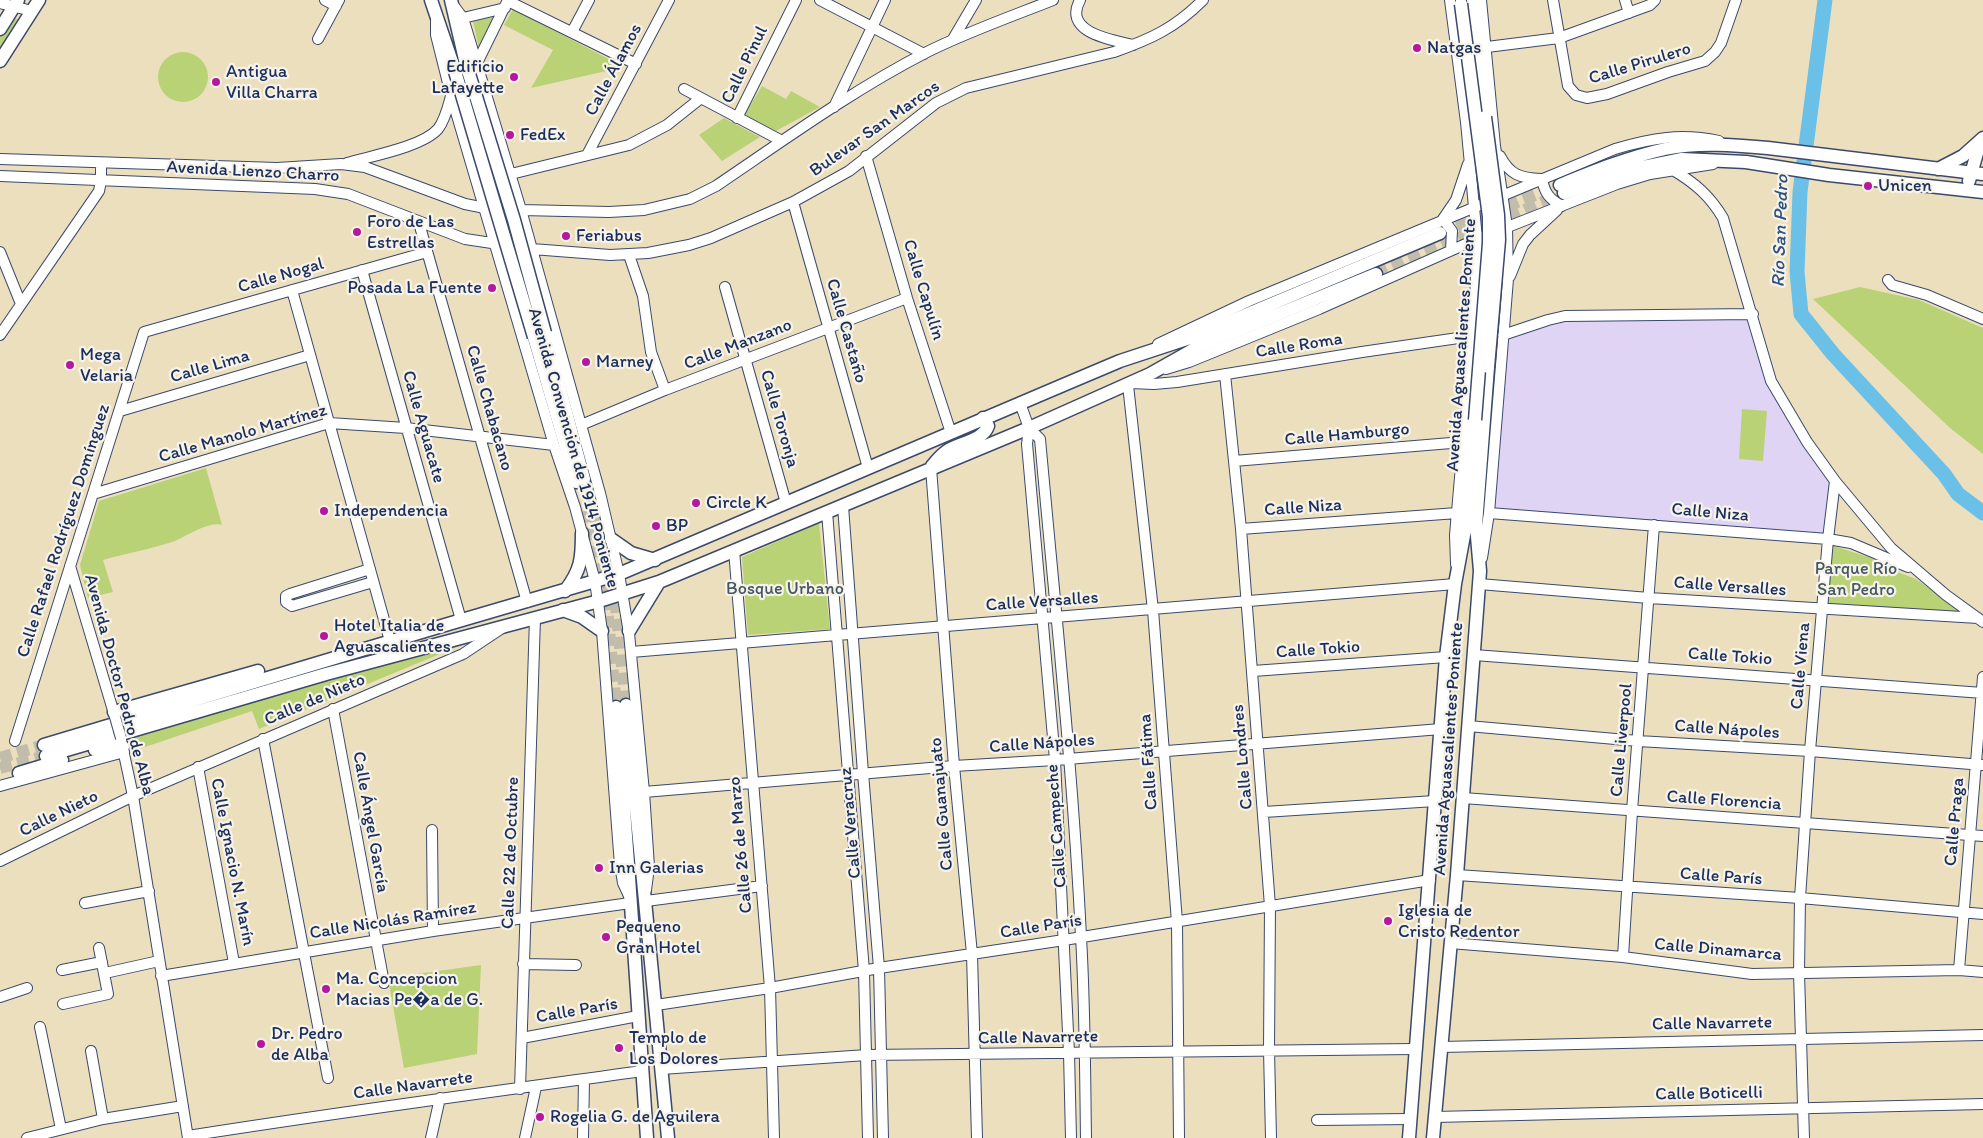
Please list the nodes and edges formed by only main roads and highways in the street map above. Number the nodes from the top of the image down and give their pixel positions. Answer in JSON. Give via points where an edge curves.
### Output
{"nodes":[{"id":1,"x":39,"y":0,"type":"edge"},
{"id":2,"x":432,"y":0,"type":"edge"},
{"id":3,"x":1473,"y":0,"type":"edge"},
{"id":4,"x":1457,"y":1,"type":"edge"},
{"id":5,"x":451,"y":2,"type":"edge"},
{"id":6,"x":16,"y":3,"type":"edge"},
{"id":7,"x":0,"y":29,"type":"edge"},
{"id":8,"x":0,"y":61,"type":"edge"},
{"id":9,"x":465,"y":66,"type":"junction"},
{"id":10,"x":1983,"y":139,"type":"edge"},
{"id":11,"x":1937,"y":169,"type":"junction"},
{"id":12,"x":1977,"y":173,"type":"edge"},
{"id":13,"x":1967,"y":190,"type":"junction"},
{"id":14,"x":1983,"y":191,"type":"edge"},
{"id":15,"x":1440,"y":233,"type":"tunnel mouth"},
{"id":16,"x":1376,"y":274,"type":"tunnel mouth"},
{"id":17,"x":984,"y":418,"type":"junction"},
{"id":18,"x":931,"y":468,"type":"junction"},
{"id":19,"x":580,"y":481,"type":"tunnel mouth"},
{"id":20,"x":582,"y":533,"type":"road end"},
{"id":21,"x":611,"y":539,"type":"road end"},
{"id":22,"x":655,"y":560,"type":"junction"},
{"id":23,"x":659,"y":582,"type":"junction"},
{"id":24,"x":565,"y":591,"type":"junction"},
{"id":25,"x":563,"y":610,"type":"junction"},
{"id":26,"x":602,"y":631,"type":"road end"},
{"id":27,"x":628,"y":631,"type":"road end"},
{"id":28,"x":332,"y":658,"type":"junction"},
{"id":29,"x":114,"y":714,"type":"road end"},
{"id":30,"x":123,"y":746,"type":"road end"},
{"id":31,"x":19,"y":773,"type":"dead end"},
{"id":32,"x":647,"y":1138,"type":"edge"},
{"id":33,"x":668,"y":1138,"type":"edge"},
{"id":34,"x":1409,"y":1138,"type":"edge"},
{"id":35,"x":1433,"y":1138,"type":"edge"}],
"edges":[{"from":1,"to":8,"type":"main road"},
{"from":2,"to":9,"type":"main road","name":"Avenida Convención de 1914 Poniente","via":[[436,15]]},
{"from":3,"to":35,"type":"main road","name":"Avenida Aguascalientes Poniente","bridge":true,"via":[[1499,240],[1476,525],[1479,578],[1474,655]]},
{"from":4,"to":34,"type":"main road","name":"Avenida Aguascalientes Poniente","bridge":true,"via":[[1489,217],[1489,243],[1465,530],[1446,657]]},
{"from":5,"to":9,"type":"main road","name":"Avenida Convención de 1914 Poniente"},
{"from":6,"to":7,"type":"main road"},
{"from":9,"to":19,"type":"main road","name":"Avenida Convención de 1914 Poniente","bridge":true},
{"from":10,"to":11,"type":"main road","via":[[1963,156]]},
{"from":10,"to":12,"type":"main road"},
{"from":11,"to":12,"type":"main road"},
{"from":11,"to":13,"type":"main road","via":[[1768,148],[1700,146],[1666,149],[1620,161],[1562,195],[1624,171],[1682,159],[1728,161]]},
{"from":12,"to":13,"type":"main road"},
{"from":13,"to":14,"type":"main road"},
{"from":15,"to":17,"type":"main road","via":[[1192,337],[1120,361]]},
{"from":16,"to":18,"type":"main road","via":[[1198,347],[1130,384]]},
{"from":17,"to":18,"type":"main road","via":[[988,426],[983,435],[950,449]]},
{"from":17,"to":22,"type":"main road"},
{"from":18,"to":23,"type":"main road"},
{"from":20,"to":24,"type":"main road","via":[[581,562]]},
{"from":21,"to":22,"type":"main road","via":[[631,553]]},
{"from":22,"to":24,"type":"main road"},
{"from":23,"to":25,"type":"main road"},
{"from":23,"to":27,"type":"main road"},
{"from":24,"to":28,"type":"main road"},
{"from":25,"to":26,"type":"main road","via":[[587,620]]},
{"from":25,"to":28,"type":"main road","via":[[45,750]]},
{"from":28,"to":29,"type":"main road","via":[[292,662]]},
{"from":30,"to":31,"type":"main road","via":[[107,746]]},
{"from":32,"to":33,"type":"main road","name":"Avenida Convención de 1914 Poniente","via":[[630,901],[621,706],[645,897]]}]}
